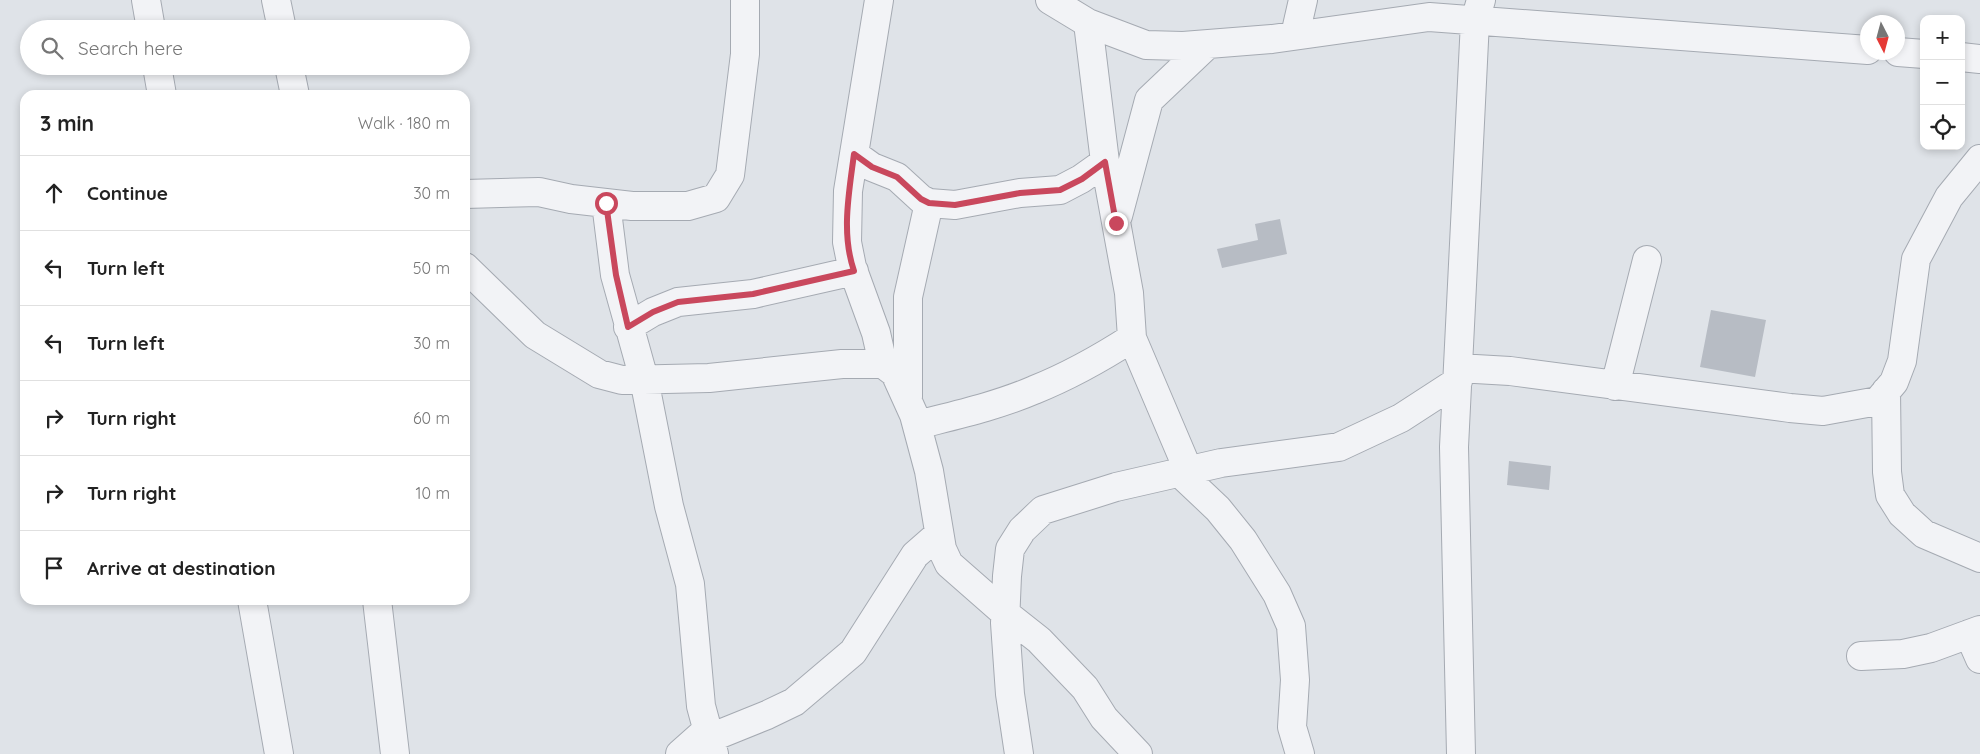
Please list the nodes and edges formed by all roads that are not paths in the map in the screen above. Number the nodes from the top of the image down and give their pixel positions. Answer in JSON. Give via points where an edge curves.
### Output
{"nodes":[{"id":1,"x":146,"y":0,"type":"edge"},
{"id":2,"x":276,"y":0,"type":"edge"},
{"id":3,"x":745,"y":0,"type":"edge"},
{"id":4,"x":879,"y":0,"type":"edge"},
{"id":5,"x":1302,"y":0,"type":"edge"},
{"id":6,"x":1056,"y":2,"type":"edge"},
{"id":7,"x":1478,"y":10,"type":"edge"},
{"id":8,"x":149,"y":20,"type":"edge"},
{"id":9,"x":280,"y":20,"type":"edge"},
{"id":10,"x":1088,"y":23,"type":"junction"},
{"id":11,"x":1295,"y":36,"type":"junction"},
{"id":12,"x":1208,"y":44,"type":"junction"},
{"id":13,"x":1860,"y":49,"type":"edge"},
{"id":14,"x":1905,"y":53,"type":"edge"},
{"id":15,"x":1920,"y":54,"type":"edge"},
{"id":16,"x":159,"y":75,"type":"edge"},
{"id":17,"x":291,"y":75,"type":"edge"},
{"id":18,"x":161,"y":90,"type":"edge"},
{"id":19,"x":294,"y":90,"type":"edge"},
{"id":20,"x":854,"y":154,"type":"junction"},
{"id":21,"x":1980,"y":159,"type":"edge"},
{"id":22,"x":1105,"y":162,"type":"junction"},
{"id":23,"x":470,"y":194,"type":"edge"},
{"id":24,"x":606,"y":203,"type":"junction"},
{"id":25,"x":929,"y":203,"type":"junction"},
{"id":26,"x":1116,"y":223,"type":"junction"},
{"id":27,"x":1647,"y":260,"type":"dead end"},
{"id":28,"x":854,"y":271,"type":"junction"},
{"id":29,"x":470,"y":272,"type":"edge"},
{"id":30,"x":628,"y":327,"type":"junction"},
{"id":31,"x":1132,"y":338,"type":"junction"},
{"id":32,"x":883,"y":364,"type":"junction"},
{"id":33,"x":1458,"y":374,"type":"junction"},
{"id":34,"x":644,"y":380,"type":"junction"},
{"id":35,"x":1615,"y":386,"type":"junction"},
{"id":36,"x":1886,"y":391,"type":"junction"},
{"id":37,"x":913,"y":413,"type":"junction"},
{"id":38,"x":1185,"y":473,"type":"junction"},
{"id":39,"x":939,"y":534,"type":"junction"},
{"id":40,"x":1980,"y":558,"type":"edge"},
{"id":41,"x":253,"y":605,"type":"edge"},
{"id":42,"x":378,"y":605,"type":"edge"},
{"id":43,"x":1006,"y":614,"type":"junction"},
{"id":44,"x":1974,"y":632,"type":"edge"},
{"id":45,"x":1861,"y":656,"type":"dead end"},
{"id":46,"x":1980,"y":659,"type":"edge"},
{"id":47,"x":710,"y":740,"type":"edge"},
{"id":48,"x":280,"y":754,"type":"edge"},
{"id":49,"x":395,"y":754,"type":"edge"},
{"id":50,"x":680,"y":754,"type":"edge"},
{"id":51,"x":1019,"y":754,"type":"edge"},
{"id":52,"x":1138,"y":754,"type":"edge"},
{"id":53,"x":1300,"y":754,"type":"edge"},
{"id":54,"x":1461,"y":754,"type":"edge"}],
"edges":[{"from":1,"to":8,"type":"street"},
{"from":2,"to":9,"type":"street"},
{"from":3,"to":24,"type":"street","via":[[745,54],[730,174],[716,198],[688,206]]},
{"from":4,"to":20,"type":"street"},
{"from":5,"to":11,"type":"street"},
{"from":6,"to":10,"type":"street"},
{"from":7,"to":11,"type":"street"},
{"from":7,"to":13,"type":"street"},
{"from":7,"to":33,"type":"street"},
{"from":10,"to":12,"type":"street","via":[[1146,45]]},
{"from":10,"to":22,"type":"street"},
{"from":11,"to":12,"type":"street"},
{"from":12,"to":26,"type":"street","via":[[1149,100]]},
{"from":14,"to":15,"type":"street"},
{"from":16,"to":18,"type":"street"},
{"from":17,"to":19,"type":"street"},
{"from":20,"to":25,"type":"street","via":[[872,167],[897,177]]},
{"from":20,"to":28,"type":"street","via":[[848,191],[847,242]]},
{"from":21,"to":36,"type":"street","via":[[1949,197],[1916,259],[1902,361],[1894,382]]},
{"from":22,"to":25,"type":"street","via":[[1060,190],[1020,193],[955,205]]},
{"from":22,"to":26,"type":"street"},
{"from":23,"to":24,"type":"street","via":[[539,192]]},
{"from":24,"to":30,"type":"street","via":[[616,275]]},
{"from":25,"to":37,"type":"street","via":[[908,297]]},
{"from":26,"to":31,"type":"street","via":[[1129,293]]},
{"from":27,"to":35,"type":"street"},
{"from":28,"to":30,"type":"street","via":[[753,294],[678,302]]},
{"from":28,"to":32,"type":"street","via":[[876,333]]},
{"from":29,"to":34,"type":"street","via":[[535,335],[566,355],[599,374],[622,380]]},
{"from":30,"to":34,"type":"street"},
{"from":31,"to":37,"type":"street","via":[[1090,364],[1002,402]]},
{"from":31,"to":38,"type":"street"},
{"from":32,"to":34,"type":"street","via":[[842,364],[709,378]]},
{"from":32,"to":37,"type":"street","via":[[895,373]]},
{"from":33,"to":35,"type":"street","via":[[1510,371]]},
{"from":33,"to":38,"type":"street","via":[[1401,418],[1339,447],[1221,463]]},
{"from":33,"to":54,"type":"street","via":[[1454,447]]},
{"from":34,"to":47,"type":"street","via":[[690,584],[702,706]]},
{"from":35,"to":36,"type":"street","via":[[1823,411],[1878,401]]},
{"from":36,"to":40,"type":"street","via":[[1890,495],[1902,514],[1924,534]]},
{"from":37,"to":39,"type":"street","via":[[929,471]]},
{"from":38,"to":43,"type":"street","via":[[1116,487],[1043,510],[1022,530],[1010,549]]},
{"from":38,"to":53,"type":"street","via":[[1243,540],[1277,594],[1291,626],[1295,680],[1292,727]]},
{"from":39,"to":43,"type":"street","via":[[949,564]]},
{"from":39,"to":47,"type":"street","via":[[915,555],[853,652],[794,702]]},
{"from":41,"to":48,"type":"street"},
{"from":42,"to":49,"type":"street"},
{"from":43,"to":51,"type":"street","via":[[1010,694]]},
{"from":43,"to":52,"type":"street","via":[[1040,640],[1085,688],[1104,718]]},
{"from":44,"to":45,"type":"street","via":[[1931,648],[1903,654]]},
{"from":44,"to":46,"type":"street"},
{"from":47,"to":50,"type":"street"}]}
